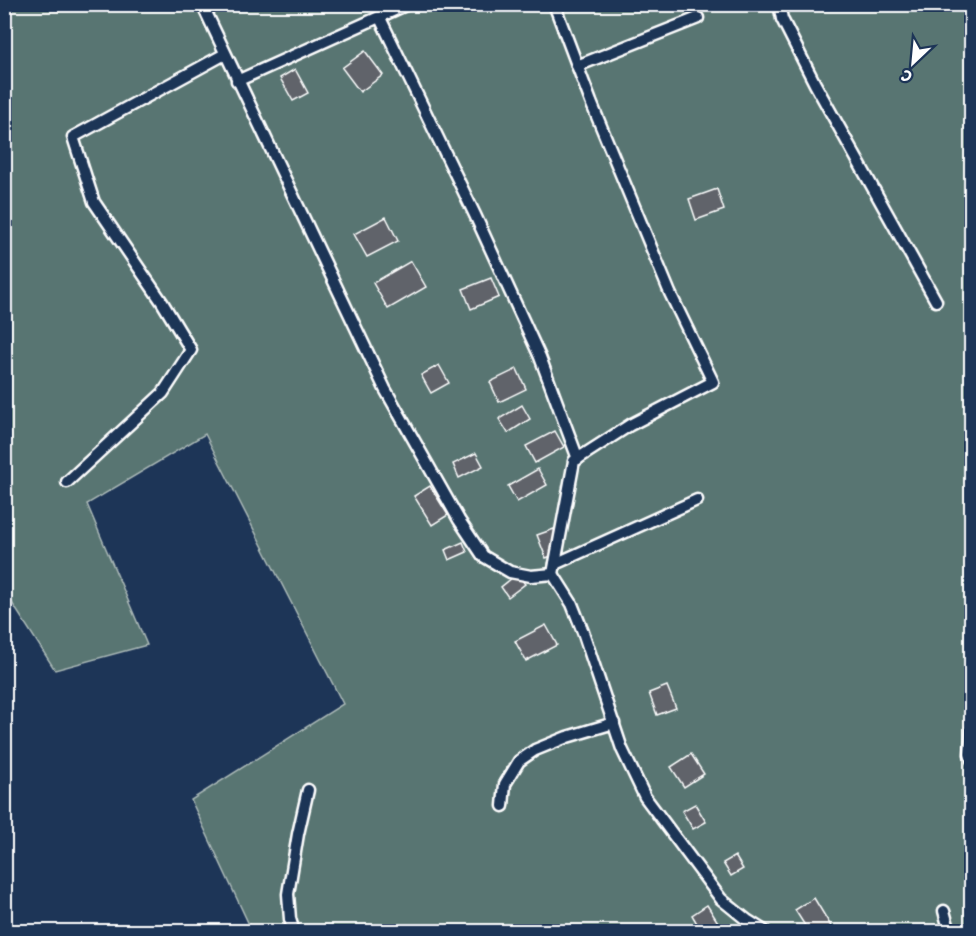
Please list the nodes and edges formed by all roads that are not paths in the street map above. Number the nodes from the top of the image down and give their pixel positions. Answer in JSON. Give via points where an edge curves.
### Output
{"nodes":[{"id":1,"x":201,"y":4,"type":"edge"},
{"id":2,"x":408,"y":4,"type":"edge"},
{"id":3,"x":554,"y":4,"type":"edge"},
{"id":4,"x":779,"y":4,"type":"edge"},
{"id":5,"x":380,"y":18,"type":"junction"},
{"id":6,"x":698,"y":18,"type":"dead end"},
{"id":7,"x":225,"y":54,"type":"junction"},
{"id":8,"x":577,"y":66,"type":"junction"},
{"id":9,"x":237,"y":81,"type":"junction"},
{"id":10,"x":936,"y":301,"type":"dead end"},
{"id":11,"x":578,"y":459,"type":"junction"},
{"id":12,"x":67,"y":482,"type":"dead end"},
{"id":13,"x":698,"y":500,"type":"dead end"},
{"id":14,"x":554,"y":569,"type":"junction"},
{"id":15,"x":614,"y":723,"type":"junction"},
{"id":16,"x":972,"y":729,"type":"edge"},
{"id":17,"x":972,"y":760,"type":"edge"},
{"id":18,"x":308,"y":790,"type":"dead end"},
{"id":19,"x":503,"y":806,"type":"dead end"},
{"id":20,"x":944,"y":911,"type":"dead end"},
{"id":21,"x":294,"y":932,"type":"edge"},
{"id":22,"x":766,"y":932,"type":"edge"},
{"id":23,"x":950,"y":932,"type":"edge"}],
"edges":[{"from":1,"to":7,"type":"lane"},
{"from":2,"to":5,"type":"lane"},
{"from":3,"to":8,"type":"lane"},
{"from":4,"to":10,"type":"lane","via":[[782,19],[815,84]]},
{"from":5,"to":9,"type":"lane"},
{"from":5,"to":11,"type":"lane","via":[[535,347]]},
{"from":6,"to":8,"type":"lane"},
{"from":7,"to":9,"type":"lane"},
{"from":7,"to":12,"type":"lane","via":[[74,137],[94,202],[191,350],[163,393]]},
{"from":8,"to":11,"type":"lane","via":[[670,293],[713,382],[630,425]]},
{"from":9,"to":14,"type":"lane","via":[[386,390],[459,520],[483,556],[510,572],[531,576]]},
{"from":11,"to":14,"type":"lane","via":[[574,461]]},
{"from":13,"to":14,"type":"lane"},
{"from":14,"to":15,"type":"lane","via":[[583,632]]},
{"from":15,"to":19,"type":"lane","via":[[567,737],[519,761],[505,784]]},
{"from":15,"to":22,"type":"lane","via":[[645,797],[721,899]]},
{"from":16,"to":17,"type":"lane"},
{"from":18,"to":21,"type":"lane","via":[[288,894]]},
{"from":20,"to":23,"type":"lane"}]}
